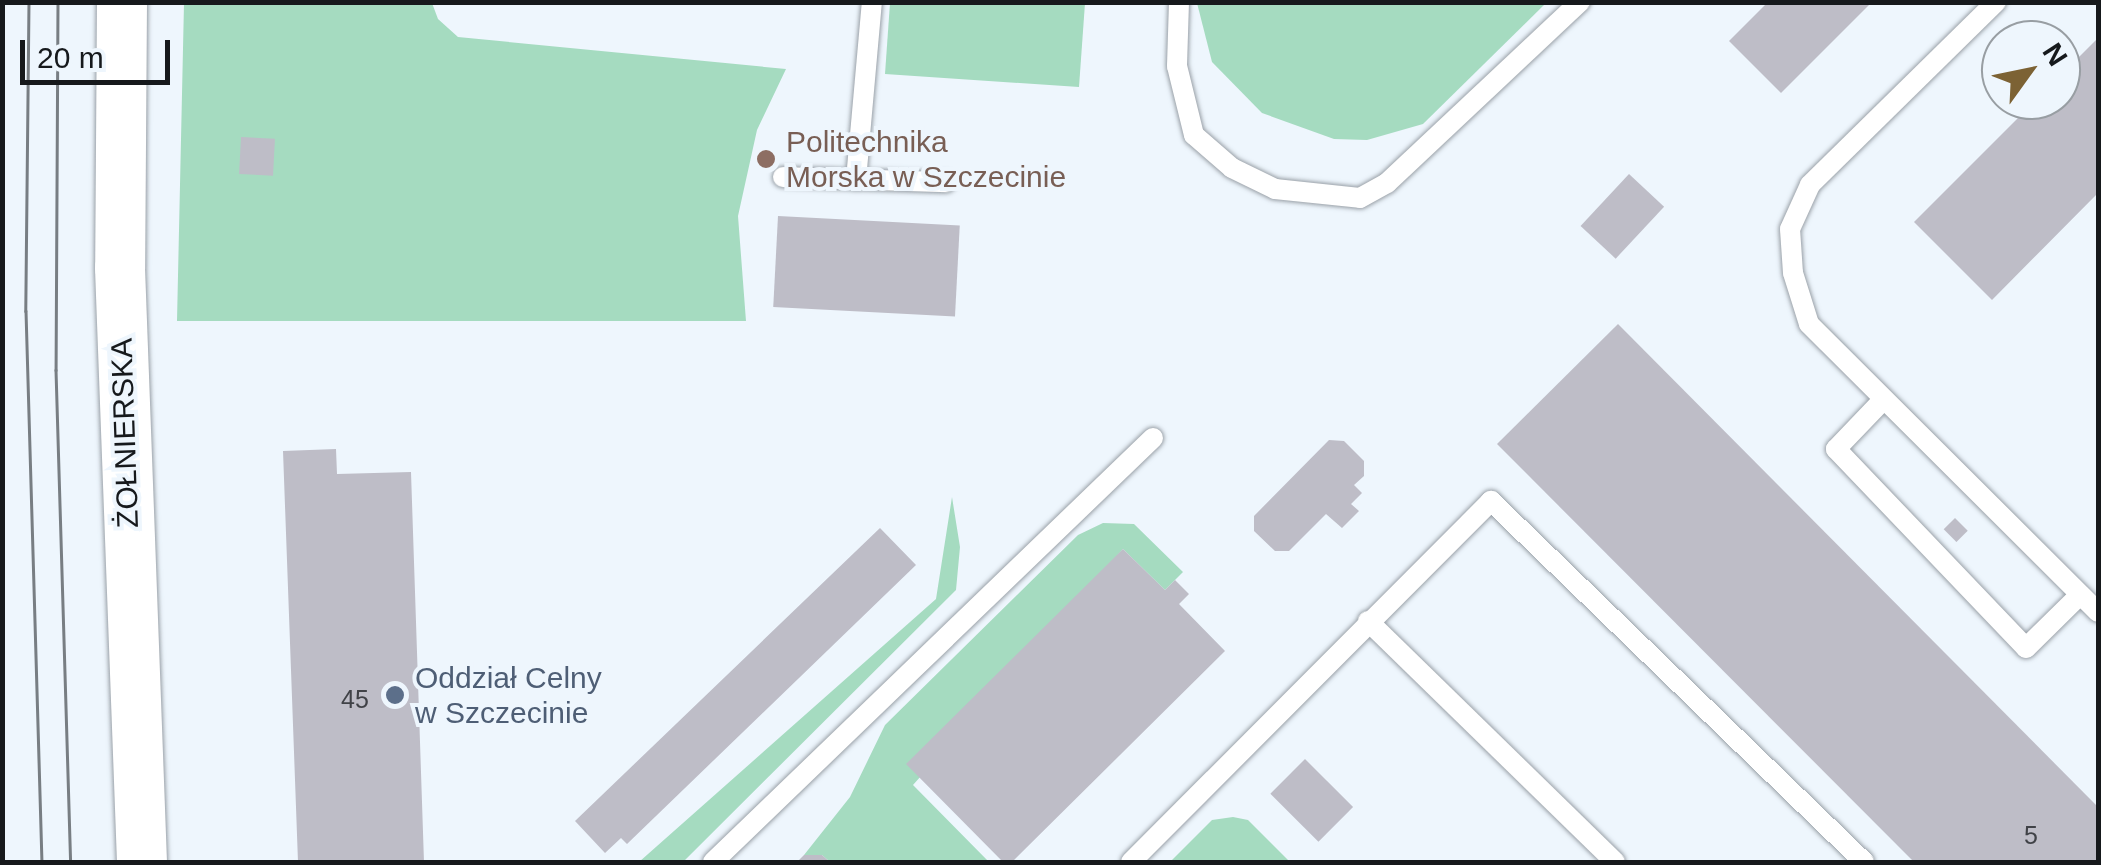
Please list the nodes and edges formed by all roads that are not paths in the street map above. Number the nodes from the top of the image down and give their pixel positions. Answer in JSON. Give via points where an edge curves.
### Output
{"nodes":[{"id":1,"x":122,"y":2,"type":"edge"},
{"id":2,"x":872,"y":2,"type":"edge"},
{"id":3,"x":1179,"y":2,"type":"edge"},
{"id":4,"x":1580,"y":2,"type":"edge"},
{"id":5,"x":1996,"y":2,"type":"edge"},
{"id":6,"x":783,"y":177,"type":"dead end"},
{"id":7,"x":856,"y":180,"type":"junction"},
{"id":8,"x":946,"y":182,"type":"dead end"},
{"id":9,"x":1883,"y":400,"type":"junction"},
{"id":10,"x":1153,"y":438,"type":"dead end"},
{"id":11,"x":2080,"y":595,"type":"junction"},
{"id":12,"x":2098,"y":612,"type":"edge"},
{"id":13,"x":1368,"y":621,"type":"junction"},
{"id":14,"x":142,"y":862,"type":"edge"},
{"id":15,"x":713,"y":862,"type":"edge"},
{"id":16,"x":1131,"y":862,"type":"edge"},
{"id":17,"x":1615,"y":862,"type":"edge"},
{"id":18,"x":1864,"y":862,"type":"edge"}],
"edges":[{"from":1,"to":14,"type":"street","name":"ŻOŁNIERSKA","via":[[120,268]]},
{"from":2,"to":7,"type":"lane"},
{"from":3,"to":4,"type":"lane","via":[[1177,66],[1194,135],[1232,168],[1275,189],[1345,198],[1388,183]]},
{"from":5,"to":9,"type":"lane","via":[[1810,185],[1790,229],[1793,273],[1809,324]]},
{"from":6,"to":7,"type":"lane"},
{"from":7,"to":8,"type":"lane"},
{"from":9,"to":11,"type":"lane"},
{"from":9,"to":11,"type":"lane","via":[[1836,449],[2026,648]]},
{"from":10,"to":15,"type":"lane"},
{"from":11,"to":12,"type":"lane"},
{"from":13,"to":16,"type":"lane"},
{"from":13,"to":17,"type":"lane"},
{"from":13,"to":18,"type":"lane","via":[[1491,500]]}]}
